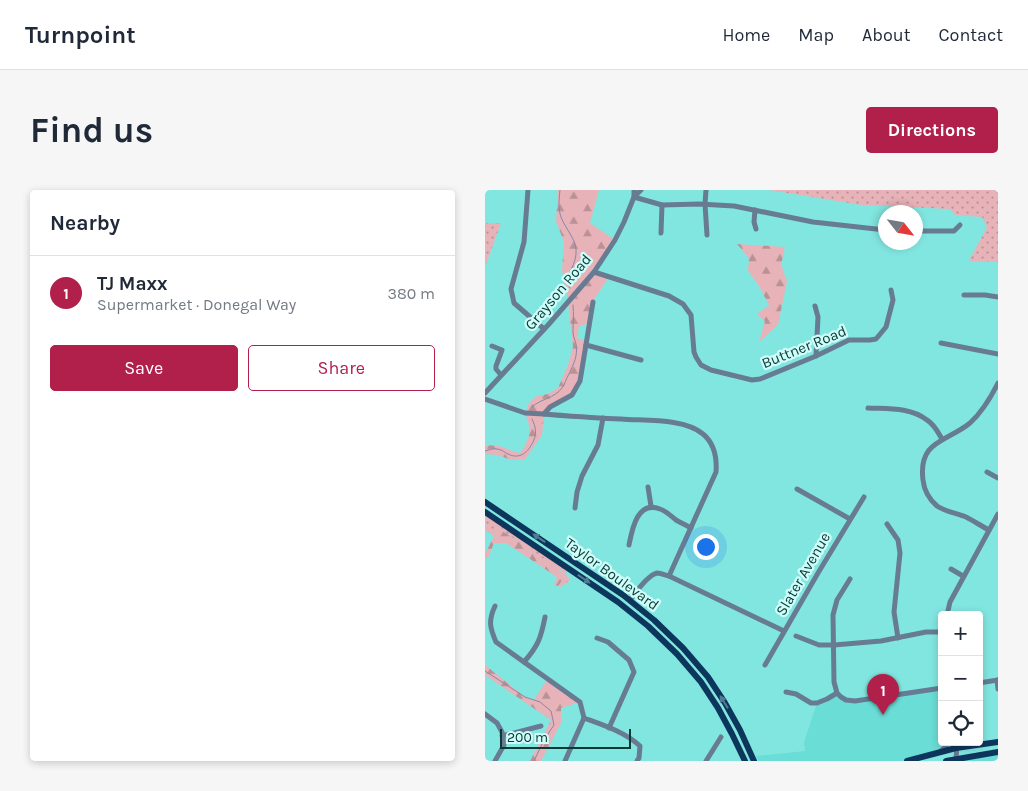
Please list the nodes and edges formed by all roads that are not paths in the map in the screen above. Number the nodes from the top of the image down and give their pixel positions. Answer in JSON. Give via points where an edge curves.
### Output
{"nodes":[{"id":1,"x":528,"y":190,"type":"edge"},
{"id":2,"x":634,"y":190,"type":"edge"},
{"id":3,"x":641,"y":190,"type":"edge"},
{"id":4,"x":706,"y":190,"type":"edge"},
{"id":5,"x":635,"y":197,"type":"junction"},
{"id":6,"x":705,"y":204,"type":"junction"},
{"id":7,"x":661,"y":205,"type":"junction"},
{"id":8,"x":755,"y":210,"type":"junction"},
{"id":9,"x":960,"y":225,"type":"dead end"},
{"id":10,"x":756,"y":229,"type":"dead end"},
{"id":11,"x":878,"y":229,"type":"edge"},
{"id":12,"x":923,"y":231,"type":"edge"},
{"id":13,"x":661,"y":233,"type":"dead end"},
{"id":14,"x":707,"y":234,"type":"dead end"},
{"id":15,"x":594,"y":272,"type":"junction"},
{"id":16,"x":891,"y":290,"type":"dead end"},
{"id":17,"x":964,"y":296,"type":"dead end"},
{"id":18,"x":998,"y":297,"type":"edge"},
{"id":19,"x":593,"y":302,"type":"dead end"},
{"id":20,"x":815,"y":306,"type":"dead end"},
{"id":21,"x":544,"y":329,"type":"junction"},
{"id":22,"x":586,"y":344,"type":"junction"},
{"id":23,"x":941,"y":344,"type":"dead end"},
{"id":24,"x":492,"y":346,"type":"dead end"},
{"id":25,"x":998,"y":354,"type":"edge"},
{"id":26,"x":816,"y":356,"type":"junction"},
{"id":27,"x":641,"y":360,"type":"dead end"},
{"id":28,"x":501,"y":375,"type":"junction"},
{"id":29,"x":998,"y":382,"type":"edge"},
{"id":30,"x":485,"y":393,"type":"edge"},
{"id":31,"x":485,"y":398,"type":"edge"},
{"id":32,"x":869,"y":408,"type":"dead end"},
{"id":33,"x":544,"y":414,"type":"junction"},
{"id":34,"x":603,"y":418,"type":"junction"},
{"id":35,"x":942,"y":439,"type":"junction"},
{"id":36,"x":987,"y":472,"type":"dead end"},
{"id":37,"x":998,"y":478,"type":"edge"},
{"id":38,"x":648,"y":487,"type":"dead end"},
{"id":39,"x":797,"y":489,"type":"dead end"},
{"id":40,"x":864,"y":496,"type":"dead end"},
{"id":41,"x":485,"y":502,"type":"edge"},
{"id":42,"x":651,"y":506,"type":"junction"},
{"id":43,"x":575,"y":508,"type":"dead end"},
{"id":44,"x":485,"y":512,"type":"edge"},
{"id":45,"x":998,"y":514,"type":"edge"},
{"id":46,"x":850,"y":519,"type":"junction"},
{"id":47,"x":887,"y":524,"type":"dead end"},
{"id":48,"x":691,"y":528,"type":"junction"},
{"id":49,"x":989,"y":530,"type":"junction"},
{"id":50,"x":629,"y":545,"type":"dead end"},
{"id":51,"x":951,"y":568,"type":"dead end"},
{"id":52,"x":669,"y":576,"type":"junction"},
{"id":53,"x":963,"y":576,"type":"junction"},
{"id":54,"x":850,"y":579,"type":"dead end"},
{"id":55,"x":630,"y":600,"type":"junction"},
{"id":56,"x":495,"y":606,"type":"dead end"},
{"id":57,"x":948,"y":611,"type":"edge"},
{"id":58,"x":545,"y":617,"type":"dead end"},
{"id":59,"x":784,"y":630,"type":"junction"},
{"id":60,"x":938,"y":632,"type":"edge"},
{"id":61,"x":797,"y":636,"type":"dead end"},
{"id":62,"x":597,"y":638,"type":"dead end"},
{"id":63,"x":898,"y":638,"type":"junction"},
{"id":64,"x":834,"y":645,"type":"junction"},
{"id":65,"x":524,"y":662,"type":"junction"},
{"id":66,"x":765,"y":665,"type":"dead end"},
{"id":67,"x":997,"y":680,"type":"edge"},
{"id":68,"x":983,"y":682,"type":"edge"},
{"id":69,"x":938,"y":689,"type":"edge"},
{"id":70,"x":998,"y":689,"type":"edge"},
{"id":71,"x":786,"y":692,"type":"dead end"},
{"id":72,"x":837,"y":693,"type":"junction"},
{"id":73,"x":485,"y":714,"type":"edge"},
{"id":74,"x":584,"y":718,"type":"junction"},
{"id":75,"x":541,"y":726,"type":"dead end"},
{"id":76,"x":609,"y":728,"type":"junction"},
{"id":77,"x":740,"y":730,"type":"junction"},
{"id":78,"x":502,"y":736,"type":"junction"},
{"id":79,"x":721,"y":737,"type":"dead end"},
{"id":80,"x":998,"y":742,"type":"edge"},
{"id":81,"x":983,"y":744,"type":"edge"},
{"id":82,"x":950,"y":746,"type":"edge"},
{"id":83,"x":953,"y":746,"type":"edge"},
{"id":84,"x":998,"y":752,"type":"edge"},
{"id":85,"x":956,"y":760,"type":"edge"},
{"id":86,"x":495,"y":761,"type":"edge"},
{"id":87,"x":565,"y":761,"type":"edge"},
{"id":88,"x":637,"y":761,"type":"edge"},
{"id":89,"x":706,"y":761,"type":"edge"},
{"id":90,"x":745,"y":761,"type":"edge"},
{"id":91,"x":755,"y":761,"type":"edge"},
{"id":92,"x":759,"y":761,"type":"edge"},
{"id":93,"x":907,"y":761,"type":"edge"},
{"id":94,"x":946,"y":761,"type":"edge"}],
"edges":[{"from":1,"to":21,"type":"street","via":[[525,242],[511,289],[514,303]]},
{"from":2,"to":5,"type":"street"},
{"from":3,"to":5,"type":"street","name":"Grayson Road"},
{"from":4,"to":6,"type":"street"},
{"from":5,"to":7,"type":"street"},
{"from":5,"to":15,"type":"street","name":"Grayson Road","via":[[615,240]]},
{"from":6,"to":7,"type":"street"},
{"from":6,"to":8,"type":"street"},
{"from":6,"to":14,"type":"street"},
{"from":7,"to":13,"type":"street"},
{"from":8,"to":10,"type":"street"},
{"from":8,"to":11,"type":"street","via":[[813,222]]},
{"from":9,"to":12,"type":"street","via":[[954,231]]},
{"from":15,"to":21,"type":"street","name":"Grayson Road"},
{"from":15,"to":26,"type":"street","name":"Buttner Road","via":[[669,296],[683,304],[691,315],[696,357],[711,370],[752,380]]},
{"from":16,"to":26,"type":"street","name":"Buttner Road","via":[[893,300],[887,328],[876,339],[849,340]]},
{"from":17,"to":18,"type":"street"},
{"from":19,"to":22,"type":"street"},
{"from":20,"to":26,"type":"street","via":[[818,316]]},
{"from":21,"to":28,"type":"street","name":"Grayson Road"},
{"from":22,"to":27,"type":"street"},
{"from":22,"to":33,"type":"street","via":[[581,380],[572,395]]},
{"from":23,"to":25,"type":"street"},
{"from":24,"to":28,"type":"street","via":[[502,350],[496,366]]},
{"from":28,"to":30,"type":"street","name":"Grayson Road"},
{"from":29,"to":35,"type":"street","via":[[987,403],[970,423]]},
{"from":31,"to":33,"type":"street","via":[[525,413]]},
{"from":32,"to":35,"type":"street","via":[[915,413],[934,426]]},
{"from":33,"to":34,"type":"street"},
{"from":34,"to":43,"type":"street","via":[[597,445],[577,492]]},
{"from":34,"to":48,"type":"street","via":[[692,426],[713,445],[716,472]]},
{"from":35,"to":49,"type":"street","via":[[934,444],[923,460],[924,488],[937,506]]},
{"from":36,"to":37,"type":"street"},
{"from":38,"to":42,"type":"street"},
{"from":39,"to":46,"type":"street"},
{"from":40,"to":46,"type":"street","name":"Slater Avenue"},
{"from":55,"to":41,"type":"main road","name":"Taylor Boulevard","one_way":true},
{"from":42,"to":48,"type":"street"},
{"from":42,"to":50,"type":"street","via":[[636,518]]},
{"from":44,"to":90,"type":"main road","name":"Taylor Boulevard","one_way":true,"via":[[648,626],[701,682],[723,716]]},
{"from":45,"to":49,"type":"street"},
{"from":46,"to":59,"type":"street","name":"Slater Avenue"},
{"from":47,"to":63,"type":"street","via":[[898,540],[900,553],[894,612]]},
{"from":48,"to":52,"type":"street"},
{"from":49,"to":53,"type":"street"},
{"from":51,"to":53,"type":"street"},
{"from":52,"to":55,"type":"street","via":[[659,573],[647,578]]},
{"from":52,"to":59,"type":"street"},
{"from":53,"to":57,"type":"street"},
{"from":54,"to":64,"type":"street","via":[[837,600],[833,615]]},
{"from":77,"to":55,"type":"main road","name":"Taylor Boulevard","one_way":true,"via":[[708,677],[683,648]]},
{"from":56,"to":65,"type":"street","via":[[490,628],[497,642]]},
{"from":58,"to":65,"type":"street","via":[[541,638]]},
{"from":59,"to":66,"type":"street","name":"Slater Avenue"},
{"from":60,"to":63,"type":"street"},
{"from":61,"to":64,"type":"street","via":[[819,645]]},
{"from":62,"to":76,"type":"street","via":[[608,642],[629,660],[634,672]]},
{"from":63,"to":64,"type":"street"},
{"from":64,"to":72,"type":"street"},
{"from":65,"to":74,"type":"street","via":[[581,702]]},
{"from":67,"to":68,"type":"street"},
{"from":67,"to":70,"type":"street"},
{"from":69,"to":72,"type":"street","via":[[855,701],[846,700]]},
{"from":71,"to":72,"type":"street","via":[[811,703]]},
{"from":73,"to":78,"type":"street","via":[[497,723]]},
{"from":74,"to":76,"type":"street"},
{"from":74,"to":87,"type":"street"},
{"from":75,"to":78,"type":"street"},
{"from":76,"to":88,"type":"street","via":[[633,739],[640,746]]},
{"from":77,"to":91,"type":"main road","name":"Taylor Boulevard"},
{"from":77,"to":92,"type":"main road"},
{"from":78,"to":86,"type":"street","via":[[504,745]]},
{"from":79,"to":89,"type":"street"},
{"from":80,"to":81,"type":"main road"},
{"from":82,"to":93,"type":"main road"},
{"from":83,"to":85,"type":"street"},
{"from":84,"to":85,"type":"main road"},
{"from":85,"to":94,"type":"main road"}]}
